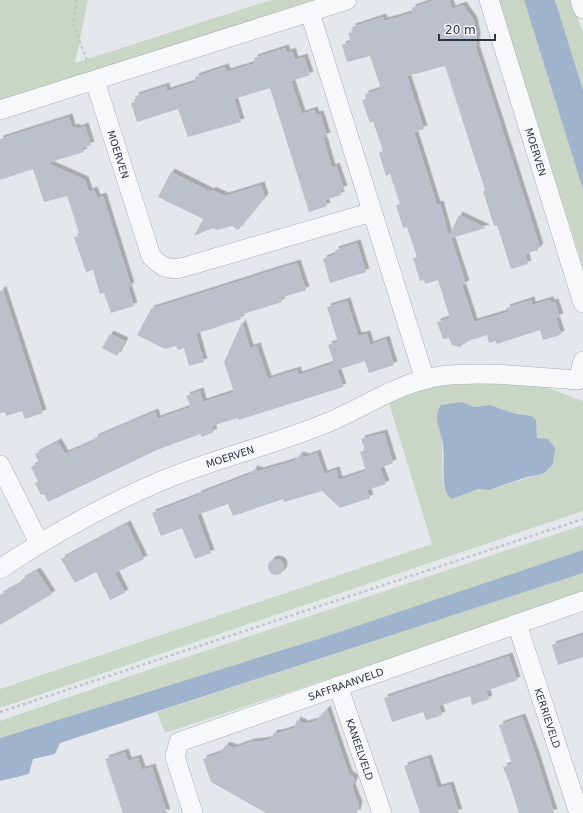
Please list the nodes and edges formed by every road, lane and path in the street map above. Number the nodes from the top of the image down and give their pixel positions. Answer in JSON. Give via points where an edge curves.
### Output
{"nodes":[{"id":1,"x":76,"y":0,"type":"edge"},
{"id":2,"x":347,"y":0,"type":"edge"},
{"id":3,"x":490,"y":0,"type":"edge"},
{"id":4,"x":580,"y":0,"type":"edge"},
{"id":5,"x":583,"y":9,"type":"edge"},
{"id":6,"x":310,"y":13,"type":"junction"},
{"id":7,"x":95,"y":81,"type":"junction"},
{"id":8,"x":0,"y":110,"type":"edge"},
{"id":9,"x":372,"y":212,"type":"junction"},
{"id":10,"x":583,"y":303,"type":"edge"},
{"id":11,"x":583,"y":361,"type":"edge"},
{"id":12,"x":425,"y":380,"type":"junction"},
{"id":13,"x":0,"y":465,"type":"edge"},
{"id":14,"x":583,"y":519,"type":"edge"},
{"id":15,"x":39,"y":543,"type":"junction"},
{"id":16,"x":0,"y":570,"type":"edge"},
{"id":17,"x":583,"y":601,"type":"edge"},
{"id":18,"x":517,"y":624,"type":"junction"},
{"id":19,"x":338,"y":686,"type":"junction"},
{"id":20,"x":0,"y":712,"type":"edge"},
{"id":21,"x":193,"y":813,"type":"edge"},
{"id":22,"x":382,"y":813,"type":"edge"},
{"id":23,"x":579,"y":813,"type":"edge"}],
"edges":[{"from":1,"to":7,"type":"path","via":[[73,24]]},
{"from":2,"to":6,"type":"street"},
{"from":3,"to":10,"type":"street","name":"MOERVEN"},
{"from":4,"to":5,"type":"street"},
{"from":6,"to":7,"type":"street"},
{"from":6,"to":9,"type":"street"},
{"from":7,"to":8,"type":"street"},
{"from":7,"to":9,"type":"street","name":"MOERVEN","via":[[151,256],[160,265],[170,269],[180,268]]},
{"from":9,"to":12,"type":"street"},
{"from":11,"to":12,"type":"street","name":"MOERVEN","via":[[578,380],[491,374],[441,376]]},
{"from":12,"to":15,"type":"street","name":"MOERVEN","via":[[328,422],[162,481]]},
{"from":13,"to":15,"type":"street"},
{"from":14,"to":20,"type":"path"},
{"from":15,"to":16,"type":"street","name":"MOERVEN"},
{"from":17,"to":18,"type":"street","name":"SAFFRAANVELD"},
{"from":18,"to":19,"type":"street","name":"SAFFRAANVELD"},
{"from":18,"to":23,"type":"street","name":"KERRIEVELD"},
{"from":19,"to":21,"type":"street","name":"SAFFRAANVELD","via":[[179,742],[175,757]]},
{"from":19,"to":22,"type":"street","name":"KANEELVELD"}]}
